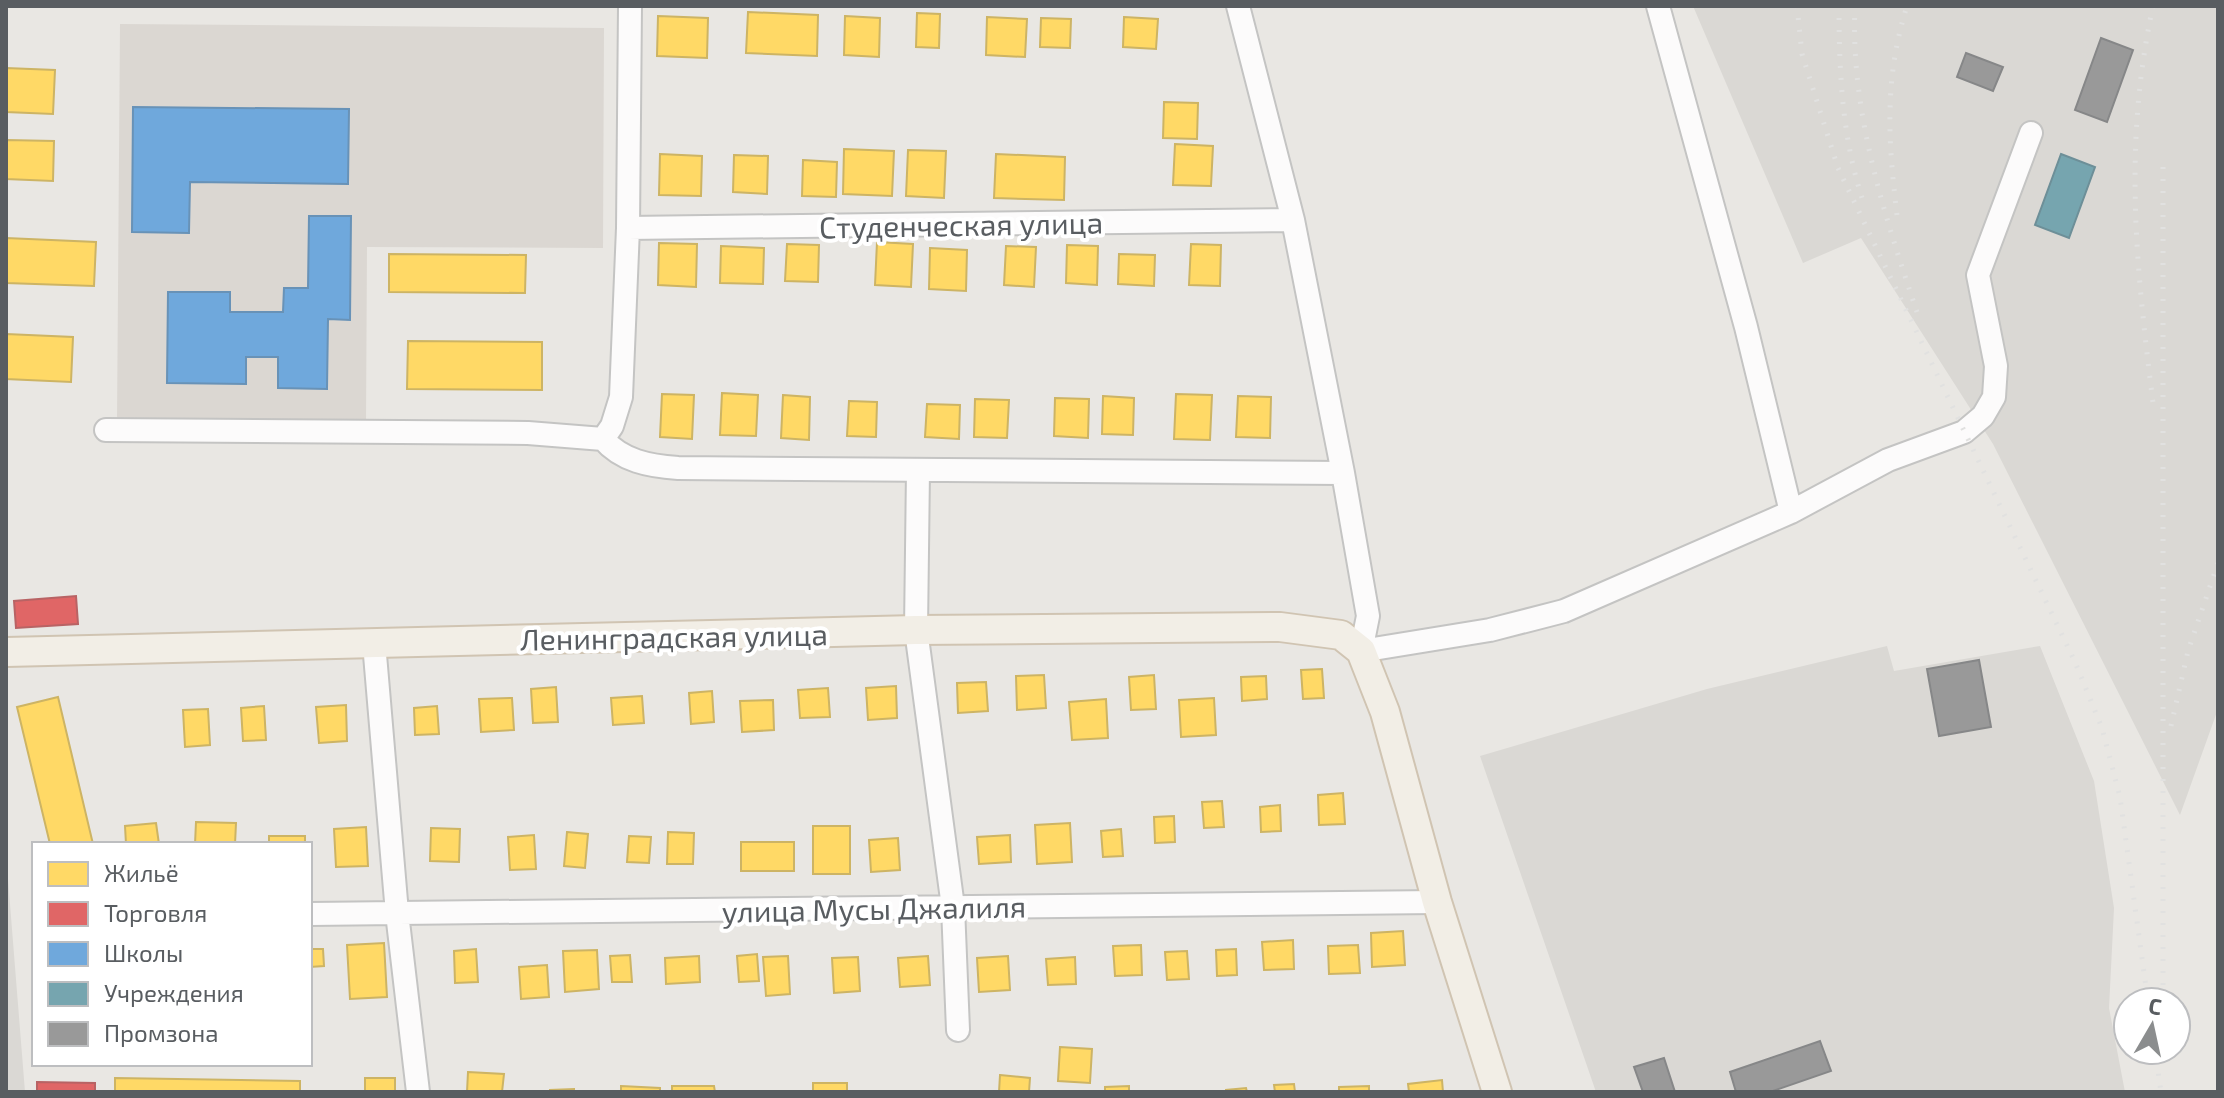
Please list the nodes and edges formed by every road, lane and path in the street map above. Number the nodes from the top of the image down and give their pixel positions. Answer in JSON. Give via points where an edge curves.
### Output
{"nodes":[{"id":1,"x":630,"y":6,"type":"edge"},
{"id":2,"x":1238,"y":6,"type":"edge"},
{"id":3,"x":1658,"y":6,"type":"edge"},
{"id":4,"x":2031,"y":133,"type":"dead end"},
{"id":5,"x":1293,"y":220,"type":"junction"},
{"id":6,"x":628,"y":228,"type":"junction"},
{"id":7,"x":106,"y":430,"type":"dead end"},
{"id":8,"x":603,"y":439,"type":"junction"},
{"id":9,"x":918,"y":470,"type":"junction"},
{"id":10,"x":1343,"y":473,"type":"junction"},
{"id":11,"x":1791,"y":512,"type":"junction"},
{"id":12,"x":916,"y":630,"type":"junction"},
{"id":13,"x":374,"y":643,"type":"junction"},
{"id":14,"x":1351,"y":643,"type":"junction"},
{"id":15,"x":6,"y":652,"type":"edge"},
{"id":16,"x":1437,"y":902,"type":"junction"},
{"id":17,"x":953,"y":907,"type":"junction"},
{"id":18,"x":397,"y":913,"type":"junction"},
{"id":19,"x":312,"y":914,"type":"edge"},
{"id":20,"x":958,"y":1030,"type":"dead end"},
{"id":21,"x":418,"y":1092,"type":"edge"},
{"id":22,"x":1497,"y":1092,"type":"edge"}],
"edges":[{"from":1,"to":6,"type":"street"},
{"from":2,"to":5,"type":"street"},
{"from":3,"to":11,"type":"street"},
{"from":4,"to":11,"type":"street","via":[[1978,275],[1996,366],[1994,397],[1983,416],[1964,432],[1888,460]]},
{"from":5,"to":6,"type":"street","name":"Студенческая улица"},
{"from":5,"to":10,"type":"street"},
{"from":6,"to":8,"type":"street","via":[[621,397]]},
{"from":7,"to":8,"type":"street","via":[[528,433]]},
{"from":8,"to":9,"type":"street","via":[[625,457],[678,468]]},
{"from":9,"to":10,"type":"street"},
{"from":9,"to":12,"type":"street"},
{"from":10,"to":14,"type":"street","via":[[1368,616]]},
{"from":11,"to":14,"type":"street","via":[[1564,611],[1490,630]]},
{"from":12,"to":13,"type":"main road","name":"Ленинградская улица"},
{"from":12,"to":14,"type":"main road","name":"Ленинградская улица","via":[[1280,627]]},
{"from":12,"to":17,"type":"street"},
{"from":13,"to":15,"type":"main road","name":"Ленинградская улица"},
{"from":13,"to":18,"type":"street"},
{"from":14,"to":16,"type":"main road","via":[[1385,712]]},
{"from":16,"to":17,"type":"street","name":"улица Мусы Джалиля"},
{"from":16,"to":22,"type":"main road"},
{"from":17,"to":18,"type":"street","name":"улица Мусы Джалиля"},
{"from":17,"to":20,"type":"street"},
{"from":18,"to":19,"type":"street","name":"улица Мусы Джалиля"},
{"from":18,"to":21,"type":"street"}]}
